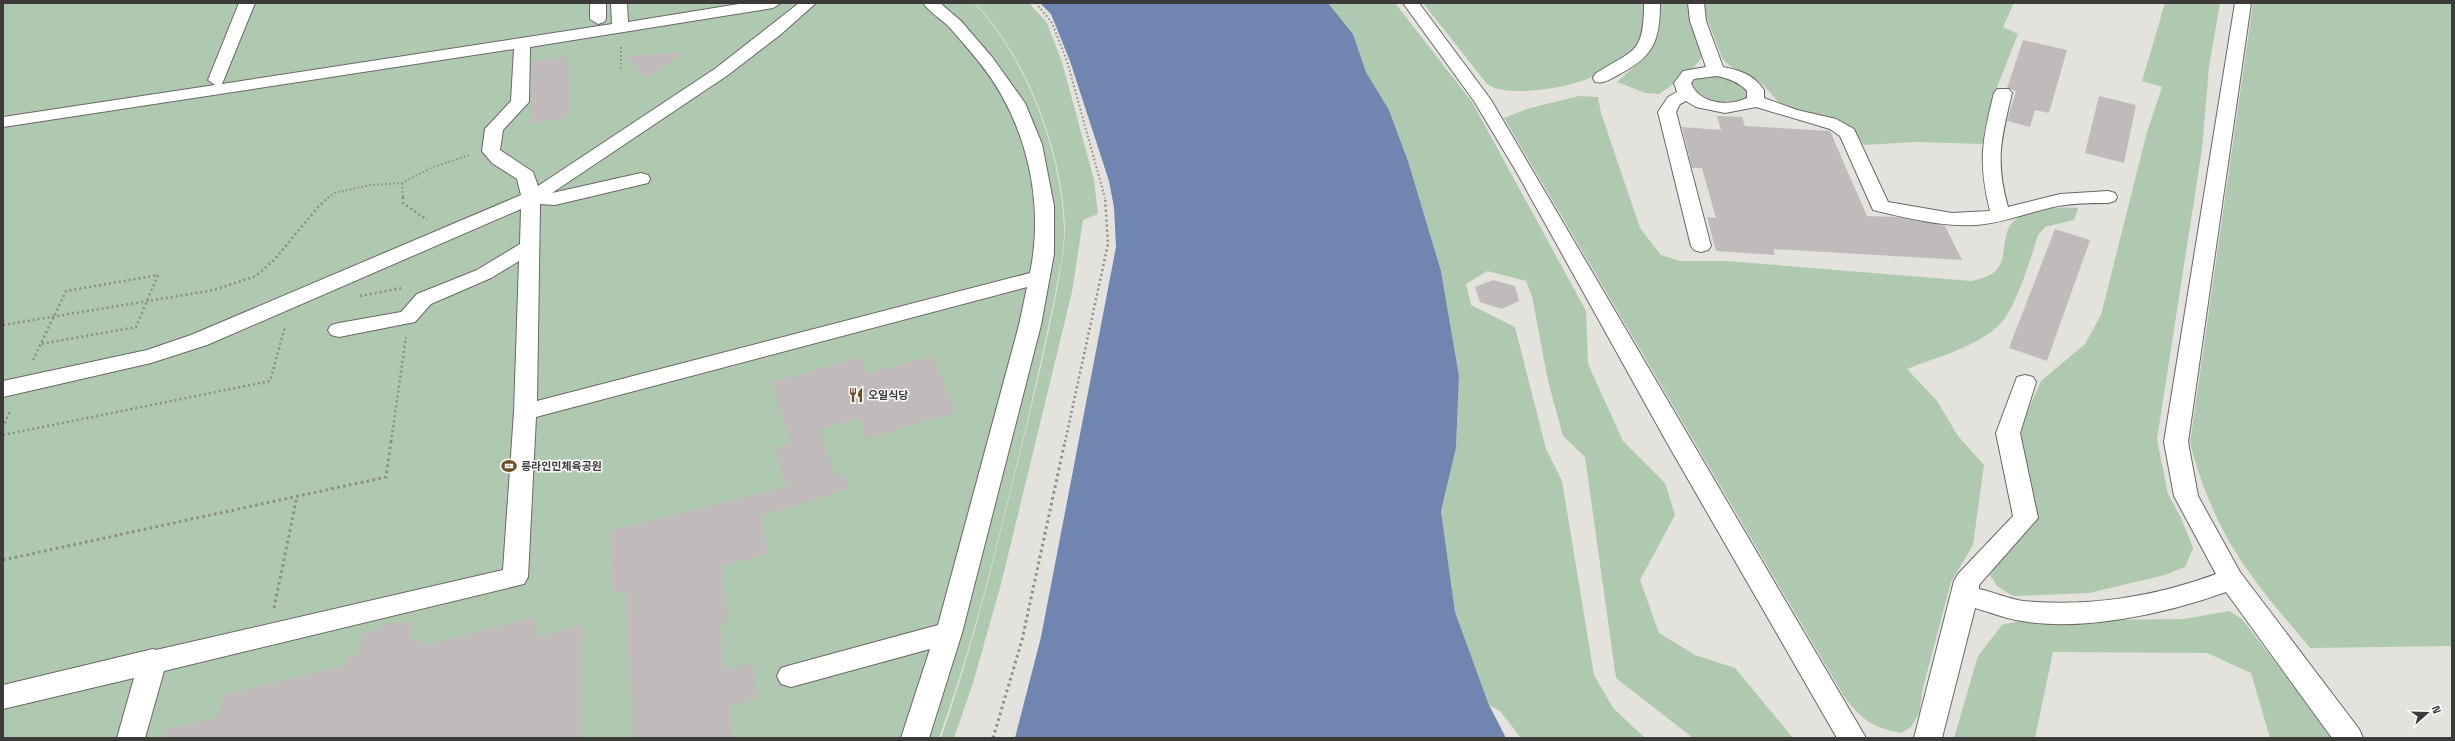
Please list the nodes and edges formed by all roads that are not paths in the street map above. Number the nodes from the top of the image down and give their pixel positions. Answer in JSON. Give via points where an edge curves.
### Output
{"nodes":[{"id":1,"x":247,"y":3,"type":"edge"},
{"id":2,"x":598,"y":3,"type":"edge"},
{"id":3,"x":619,"y":3,"type":"edge"},
{"id":4,"x":773,"y":3,"type":"edge"},
{"id":5,"x":808,"y":3,"type":"edge"},
{"id":6,"x":930,"y":3,"type":"edge"},
{"id":7,"x":1411,"y":3,"type":"edge"},
{"id":8,"x":1652,"y":3,"type":"edge"},
{"id":9,"x":1696,"y":3,"type":"edge"},
{"id":10,"x":2243,"y":3,"type":"edge"},
{"id":11,"x":598,"y":20,"type":"dead end"},
{"id":12,"x":620,"y":28,"type":"junction"},
{"id":13,"x":522,"y":43,"type":"junction"},
{"id":14,"x":1716,"y":71,"type":"junction"},
{"id":15,"x":1601,"y":78,"type":"dead end"},
{"id":16,"x":216,"y":80,"type":"dead end"},
{"id":17,"x":2003,"y":93,"type":"dead end"},
{"id":18,"x":1687,"y":94,"type":"junction"},
{"id":19,"x":1755,"y":100,"type":"junction"},
{"id":20,"x":3,"y":122,"type":"edge"},
{"id":21,"x":642,"y":179,"type":"dead end"},
{"id":22,"x":531,"y":198,"type":"junction"},
{"id":23,"x":2108,"y":198,"type":"dead end"},
{"id":24,"x":2001,"y":216,"type":"junction"},
{"id":25,"x":530,"y":246,"type":"junction"},
{"id":26,"x":1701,"y":246,"type":"dead end"},
{"id":27,"x":1040,"y":277,"type":"junction"},
{"id":28,"x":339,"y":330,"type":"dead end"},
{"id":29,"x":2025,"y":382,"type":"dead end"},
{"id":30,"x":3,"y":389,"type":"edge"},
{"id":31,"x":525,"y":412,"type":"junction"},
{"id":32,"x":2231,"y":579,"type":"junction"},
{"id":33,"x":1965,"y":595,"type":"junction"},
{"id":34,"x":949,"y":633,"type":"junction"},
{"id":35,"x":153,"y":660,"type":"junction"},
{"id":36,"x":791,"y":676,"type":"dead end"},
{"id":37,"x":3,"y":697,"type":"edge"},
{"id":38,"x":131,"y":738,"type":"edge"},
{"id":39,"x":915,"y":738,"type":"edge"},
{"id":40,"x":1852,"y":738,"type":"edge"},
{"id":41,"x":1928,"y":738,"type":"edge"},
{"id":42,"x":2349,"y":738,"type":"edge"}],
"edges":[{"from":1,"to":16,"type":"street"},
{"from":2,"to":11,"type":"street"},
{"from":3,"to":12,"type":"street"},
{"from":4,"to":12,"type":"street"},
{"from":5,"to":22,"type":"street","via":[[781,28],[692,92],[578,171]]},
{"from":6,"to":27,"type":"street","via":[[955,24],[986,60],[1016,103],[1033,144],[1044,206],[1044,254]]},
{"from":7,"to":40,"type":"street","via":[[1482,100],[1526,171],[1678,441]]},
{"from":8,"to":15,"type":"street","via":[[1652,32],[1645,48],[1623,66]]},
{"from":9,"to":14,"type":"street","via":[[1698,21]]},
{"from":10,"to":32,"type":"street","via":[[2176,442],[2186,496]]},
{"from":12,"to":13,"type":"street"},
{"from":13,"to":20,"type":"street"},
{"from":13,"to":22,"type":"street","via":[[520,102],[494,129],[490,151],[526,176]]},
{"from":14,"to":18,"type":"street","via":[[1689,75],[1682,83]]},
{"from":14,"to":19,"type":"street","via":[[1736,75],[1752,84],[1756,90]]},
{"from":17,"to":24,"type":"street","via":[[1992,142],[1992,182]]},
{"from":18,"to":19,"type":"street","via":[[1702,103],[1723,108],[1743,107]]},
{"from":18,"to":26,"type":"street","via":[[1674,101],[1667,112]]},
{"from":19,"to":24,"type":"street","via":[[1779,110],[1822,119],[1848,133],[1880,206],[1914,214],[1959,219]]},
{"from":21,"to":22,"type":"street","via":[[555,199]]},
{"from":22,"to":25,"type":"street"},
{"from":22,"to":30,"type":"street","via":[[199,340],[151,356]]},
{"from":23,"to":24,"type":"street","via":[[2055,200]]},
{"from":25,"to":28,"type":"street","via":[[484,274],[452,289],[424,298],[408,317]]},
{"from":25,"to":31,"type":"street"},
{"from":27,"to":31,"type":"street"},
{"from":27,"to":34,"type":"street","via":[[1030,325]]},
{"from":29,"to":33,"type":"street","via":[[2008,433],[2026,518],[1967,581]]},
{"from":31,"to":35,"type":"street","via":[[515,577]]},
{"from":32,"to":33,"type":"street","via":[[2199,591],[2150,604],[2082,613],[2022,611]]},
{"from":32,"to":42,"type":"street"},
{"from":33,"to":41,"type":"street"},
{"from":34,"to":36,"type":"street"},
{"from":34,"to":39,"type":"street"},
{"from":35,"to":37,"type":"street"},
{"from":35,"to":38,"type":"street"}]}
